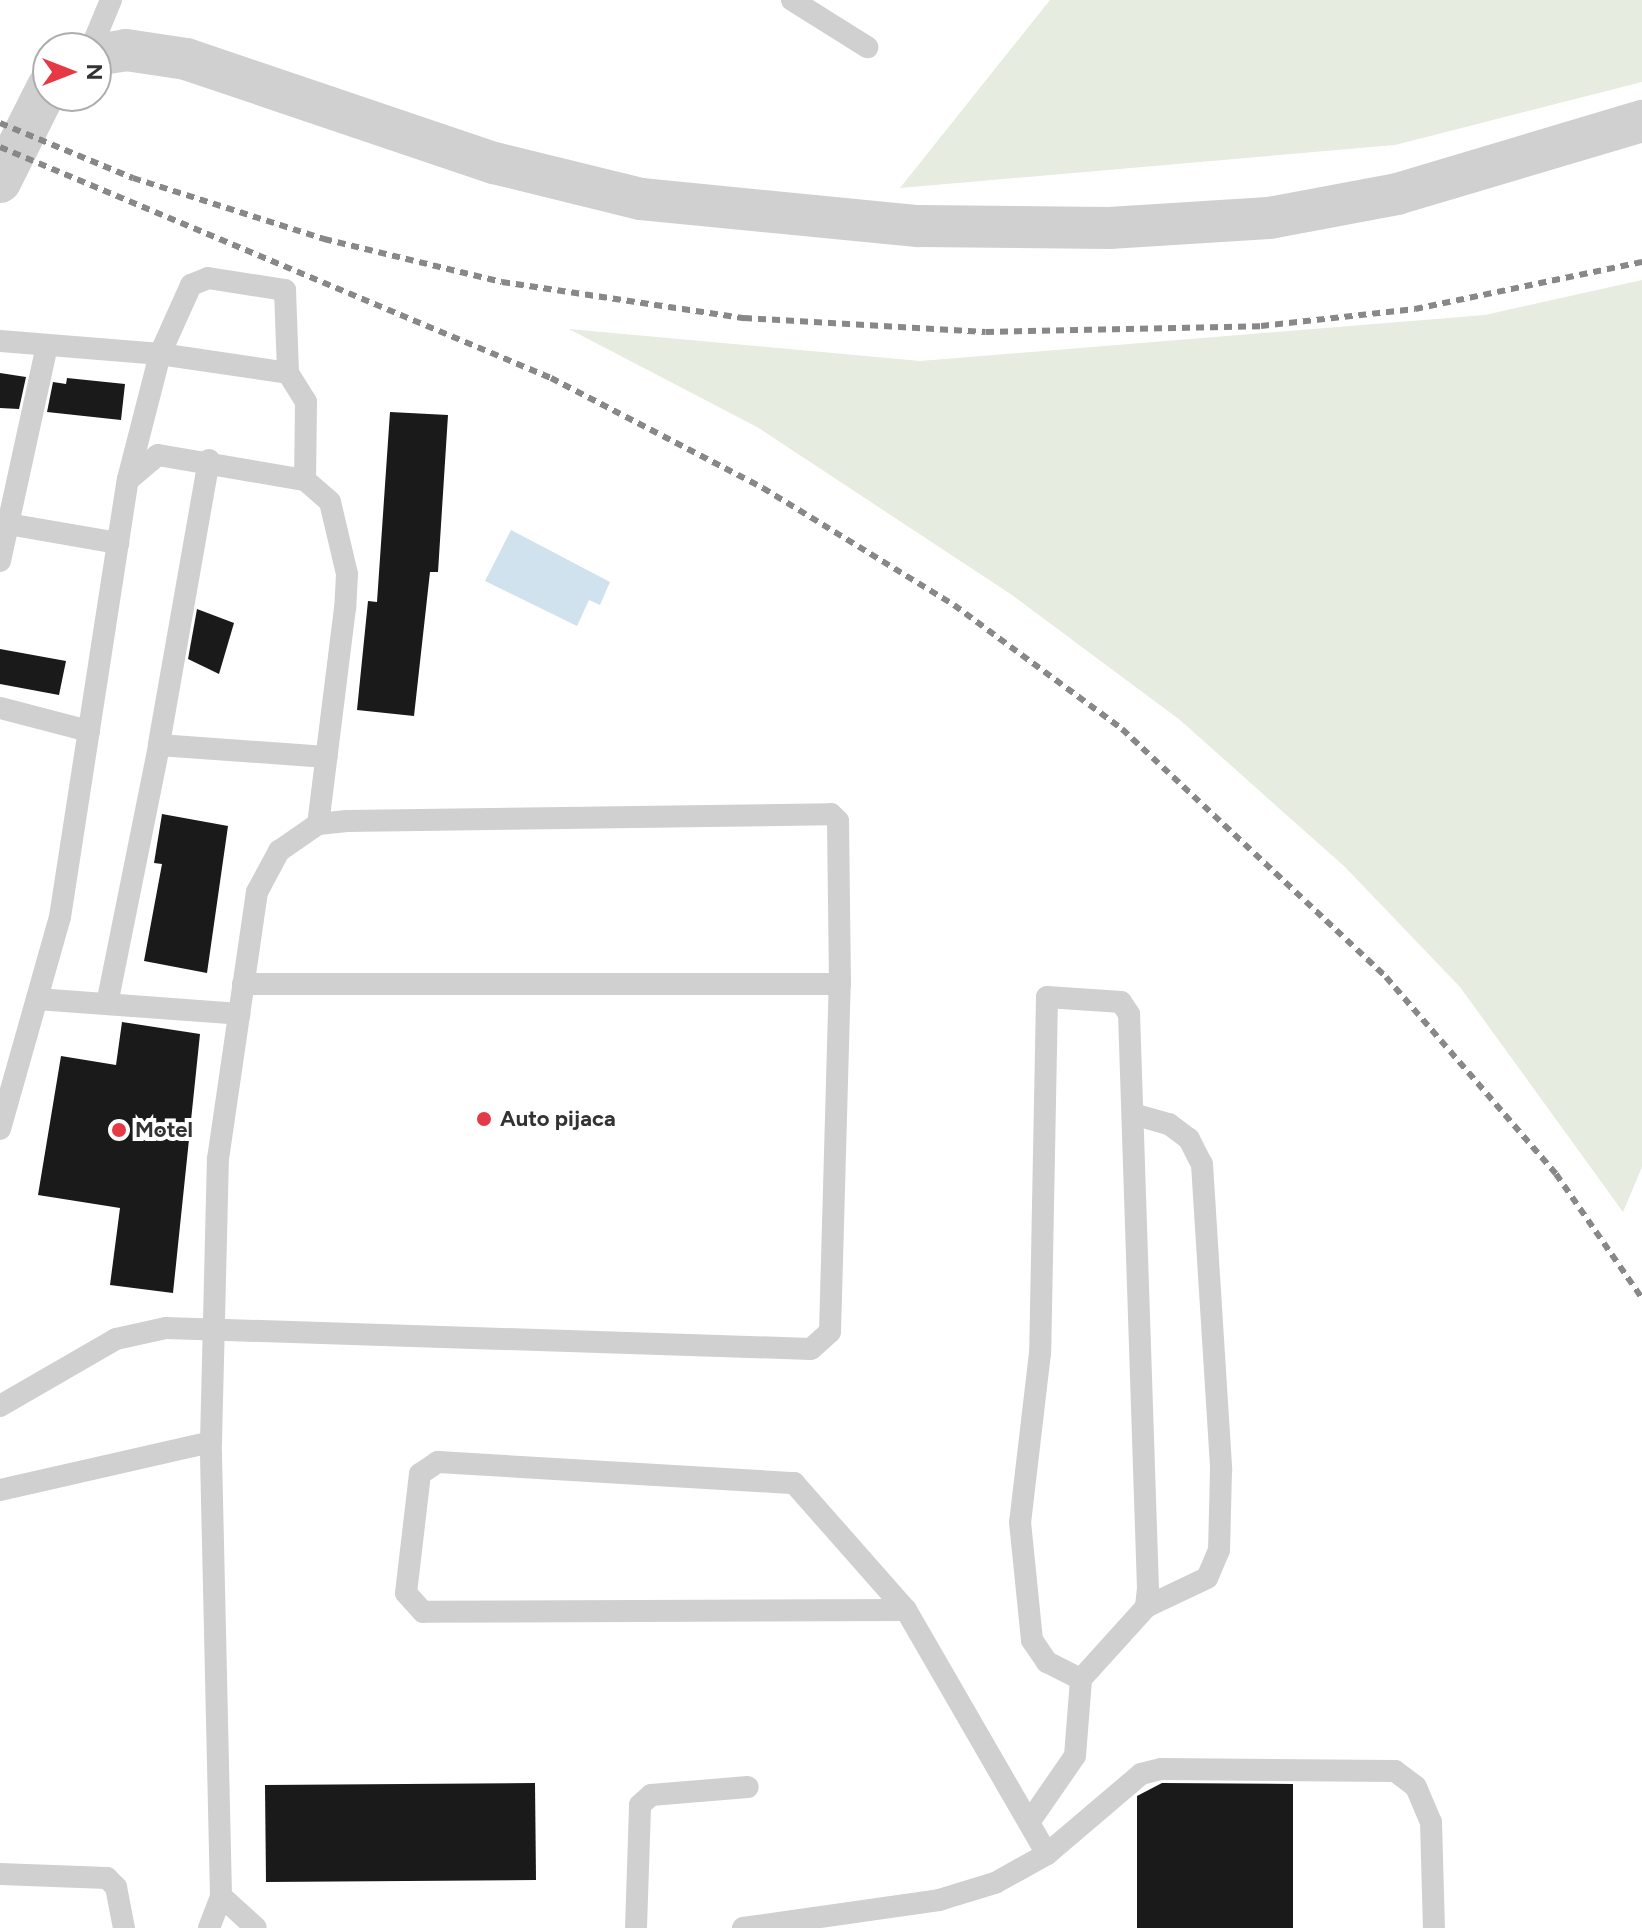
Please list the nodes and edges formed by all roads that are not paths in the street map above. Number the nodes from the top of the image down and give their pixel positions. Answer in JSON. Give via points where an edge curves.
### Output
{"nodes":[{"id":1,"x":111,"y":0,"type":"edge"},
{"id":2,"x":792,"y":0,"type":"edge"},
{"id":3,"x":98,"y":32,"type":"edge"},
{"id":4,"x":867,"y":47,"type":"dead end"},
{"id":5,"x":112,"y":52,"type":"edge"},
{"id":6,"x":35,"y":112,"type":"edge"},
{"id":7,"x":1642,"y":121,"type":"edge"},
{"id":8,"x":0,"y":182,"type":"edge"},
{"id":9,"x":0,"y":341,"type":"edge"},
{"id":10,"x":47,"y":345,"type":"junction"},
{"id":11,"x":160,"y":354,"type":"junction"},
{"id":12,"x":288,"y":373,"type":"junction"},
{"id":13,"x":209,"y":460,"type":"junction"},
{"id":14,"x":128,"y":480,"type":"junction"},
{"id":15,"x":305,"y":480,"type":"junction"},
{"id":16,"x":8,"y":524,"type":"junction"},
{"id":17,"x":118,"y":543,"type":"junction"},
{"id":18,"x":0,"y":561,"type":"edge"},
{"id":19,"x":0,"y":708,"type":"edge"},
{"id":20,"x":89,"y":731,"type":"junction"},
{"id":21,"x":159,"y":745,"type":"junction"},
{"id":22,"x":327,"y":757,"type":"junction"},
{"id":23,"x":318,"y":824,"type":"junction"},
{"id":24,"x":243,"y":984,"type":"junction"},
{"id":25,"x":840,"y":984,"type":"junction"},
{"id":26,"x":37,"y":999,"type":"junction"},
{"id":27,"x":107,"y":1004,"type":"junction"},
{"id":28,"x":239,"y":1014,"type":"junction"},
{"id":29,"x":1133,"y":1114,"type":"junction"},
{"id":30,"x":0,"y":1129,"type":"edge"},
{"id":31,"x":215,"y":1329,"type":"junction"},
{"id":32,"x":0,"y":1406,"type":"edge"},
{"id":33,"x":211,"y":1442,"type":"junction"},
{"id":34,"x":0,"y":1490,"type":"edge"},
{"id":35,"x":1146,"y":1607,"type":"junction"},
{"id":36,"x":906,"y":1610,"type":"junction"},
{"id":37,"x":1081,"y":1679,"type":"junction"},
{"id":38,"x":748,"y":1787,"type":"dead end"},
{"id":39,"x":1032,"y":1818,"type":"junction"},
{"id":40,"x":1047,"y":1854,"type":"junction"},
{"id":41,"x":0,"y":1874,"type":"edge"},
{"id":42,"x":221,"y":1896,"type":"junction"},
{"id":43,"x":124,"y":1928,"type":"edge"},
{"id":44,"x":209,"y":1928,"type":"edge"},
{"id":45,"x":256,"y":1928,"type":"edge"},
{"id":46,"x":636,"y":1928,"type":"edge"},
{"id":47,"x":743,"y":1928,"type":"edge"},
{"id":48,"x":1434,"y":1928,"type":"edge"}],
"edges":[{"from":1,"to":3,"type":"lane"},
{"from":2,"to":4,"type":"lane"},
{"from":5,"to":7,"type":"street","via":[[186,59],[494,163],[641,199],[918,226],[1109,228],[1269,218],[1397,194]]},
{"from":6,"to":8,"type":"street"},
{"from":9,"to":10,"type":"lane"},
{"from":10,"to":11,"type":"lane"},
{"from":10,"to":16,"type":"lane"},
{"from":11,"to":12,"type":"lane"},
{"from":11,"to":12,"type":"lane","via":[[199,279],[276,286],[290,298]]},
{"from":11,"to":14,"type":"lane"},
{"from":12,"to":15,"type":"lane","via":[[306,402]]},
{"from":13,"to":14,"type":"lane","via":[[158,455]]},
{"from":13,"to":15,"type":"lane"},
{"from":13,"to":21,"type":"lane"},
{"from":14,"to":17,"type":"lane"},
{"from":15,"to":22,"type":"lane","via":[[330,502],[347,574]]},
{"from":16,"to":17,"type":"lane"},
{"from":16,"to":18,"type":"lane"},
{"from":17,"to":20,"type":"lane"},
{"from":19,"to":20,"type":"lane"},
{"from":20,"to":26,"type":"lane","via":[[60,917]]},
{"from":21,"to":22,"type":"lane"},
{"from":21,"to":27,"type":"lane"},
{"from":22,"to":23,"type":"lane"},
{"from":23,"to":24,"type":"lane","via":[[279,851],[257,892]]},
{"from":23,"to":25,"type":"lane","via":[[831,814],[838,821]]},
{"from":24,"to":25,"type":"lane"},
{"from":24,"to":28,"type":"lane"},
{"from":25,"to":31,"type":"lane","via":[[830,1332],[824,1342],[811,1349]]},
{"from":26,"to":27,"type":"lane"},
{"from":26,"to":30,"type":"lane"},
{"from":27,"to":28,"type":"lane"},
{"from":28,"to":31,"type":"lane","via":[[218,1159]]},
{"from":29,"to":35,"type":"lane"},
{"from":29,"to":35,"type":"lane","via":[[1179,1131],[1202,1164],[1221,1470],[1219,1550],[1207,1578]]},
{"from":29,"to":37,"type":"lane","via":[[1129,1014],[1121,1002],[1047,997],[1040,1353],[1020,1522],[1032,1640],[1047,1662]]},
{"from":31,"to":32,"type":"lane","via":[[166,1328],[116,1339]]},
{"from":31,"to":33,"type":"lane"},
{"from":33,"to":34,"type":"lane"},
{"from":33,"to":42,"type":"lane"},
{"from":35,"to":37,"type":"lane"},
{"from":36,"to":36,"type":"lane","via":[[794,1483],[438,1462],[420,1474],[406,1593],[423,1612]]},
{"from":36,"to":39,"type":"lane"},
{"from":37,"to":39,"type":"lane","via":[[1075,1756]]},
{"from":38,"to":46,"type":"lane","via":[[651,1795],[640,1805]]},
{"from":39,"to":40,"type":"lane"},
{"from":40,"to":47,"type":"lane","via":[[995,1883],[939,1900]]},
{"from":40,"to":48,"type":"lane","via":[[1114,1793],[1161,1769],[1395,1771],[1416,1787],[1431,1822]]},
{"from":41,"to":43,"type":"lane","via":[[107,1878],[116,1887]]},
{"from":42,"to":44,"type":"lane"},
{"from":42,"to":45,"type":"lane"}]}
